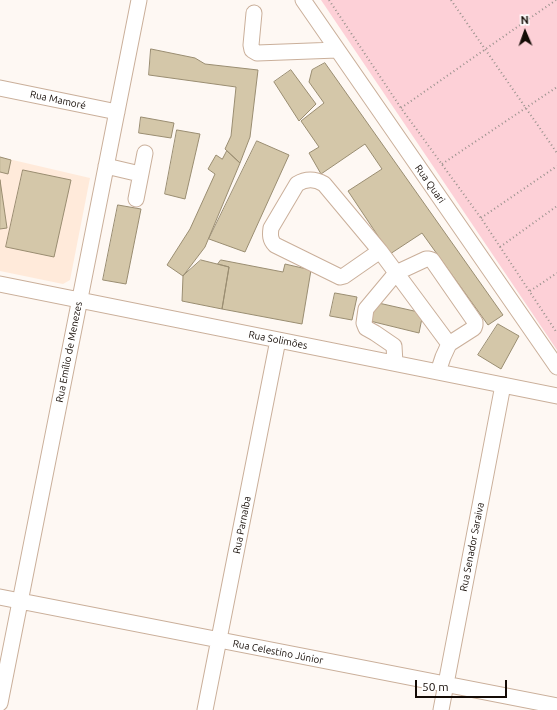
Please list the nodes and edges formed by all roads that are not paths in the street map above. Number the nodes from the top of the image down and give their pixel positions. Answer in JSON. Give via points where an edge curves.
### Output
{"nodes":[{"id":1,"x":139,"y":0,"type":"edge"},
{"id":2,"x":303,"y":0,"type":"edge"},
{"id":3,"x":254,"y":13,"type":"dead end"},
{"id":4,"x":337,"y":50,"type":"junction"},
{"id":5,"x":0,"y":88,"type":"edge"},
{"id":6,"x":117,"y":112,"type":"junction"},
{"id":7,"x":145,"y":153,"type":"dead end"},
{"id":8,"x":106,"y":166,"type":"junction"},
{"id":9,"x":140,"y":174,"type":"junction"},
{"id":10,"x":136,"y":199,"type":"dead end"},
{"id":11,"x":380,"y":251,"type":"junction"},
{"id":12,"x":396,"y":273,"type":"junction"},
{"id":13,"x":0,"y":284,"type":"edge"},
{"id":14,"x":80,"y":300,"type":"junction"},
{"id":15,"x":278,"y":340,"type":"junction"},
{"id":16,"x":449,"y":344,"type":"junction"},
{"id":17,"x":395,"y":363,"type":"junction"},
{"id":18,"x":557,"y":367,"type":"edge"},
{"id":19,"x":438,"y":372,"type":"junction"},
{"id":20,"x":503,"y":385,"type":"junction"},
{"id":21,"x":557,"y":396,"type":"edge"},
{"id":22,"x":0,"y":597,"type":"edge"},
{"id":23,"x":20,"y":601,"type":"junction"},
{"id":24,"x":219,"y":640,"type":"junction"},
{"id":25,"x":446,"y":684,"type":"junction"},
{"id":26,"x":0,"y":704,"type":"edge"},
{"id":27,"x":557,"y":706,"type":"edge"},
{"id":28,"x":205,"y":710,"type":"edge"},
{"id":29,"x":441,"y":710,"type":"edge"}],
"edges":[{"from":1,"to":6,"type":"street","name":"Rua Emílio de Menezes"},
{"from":2,"to":4,"type":"street","name":"Rua Quari"},
{"from":3,"to":4,"type":"street","via":[[250,45],[257,53]]},
{"from":4,"to":18,"type":"street","name":"Rua Quari"},
{"from":5,"to":6,"type":"street","name":"Rua Mamoré"},
{"from":6,"to":8,"type":"street","name":"Rua Emílio de Menezes"},
{"from":7,"to":9,"type":"street"},
{"from":8,"to":9,"type":"street"},
{"from":8,"to":14,"type":"street","name":"Rua Emílio de Menezes"},
{"from":9,"to":10,"type":"street"},
{"from":11,"to":11,"type":"street","via":[[324,184],[316,180],[306,180],[297,184],[270,233],[275,245],[340,277]]},
{"from":11,"to":12,"type":"street"},
{"from":12,"to":16,"type":"street"},
{"from":12,"to":16,"type":"street","via":[[426,259],[432,260],[475,322],[474,328]]},
{"from":12,"to":17,"type":"street","via":[[366,309],[364,323],[366,328],[394,346]]},
{"from":13,"to":14,"type":"street","name":"Rua Solimões"},
{"from":14,"to":15,"type":"street","name":"Rua Solimões"},
{"from":14,"to":23,"type":"street","name":"Rua Emílio de Menezes"},
{"from":15,"to":17,"type":"street","name":"Rua Solimões"},
{"from":15,"to":24,"type":"street","name":"Rua Parnaíba"},
{"from":16,"to":19,"type":"street"},
{"from":17,"to":19,"type":"street","name":"Rua Solimões"},
{"from":19,"to":20,"type":"street","name":"Rua Solimões"},
{"from":20,"to":21,"type":"street","name":"Rua Solimões"},
{"from":20,"to":25,"type":"street","name":"Rua Senador Saraiva"},
{"from":22,"to":23,"type":"street","name":"Rua Celestino Júnior"},
{"from":23,"to":24,"type":"street","name":"Rua Celestino Júnior"},
{"from":23,"to":26,"type":"street","name":"Rua Emílio de Menezes"},
{"from":24,"to":25,"type":"street","name":"Rua Celestino Júnior"},
{"from":24,"to":28,"type":"street","name":"Rua Parnaíba"},
{"from":25,"to":27,"type":"street","name":"Rua Celestino Júnior"},
{"from":25,"to":29,"type":"street","name":"Rua Senador Saraiva"}]}
